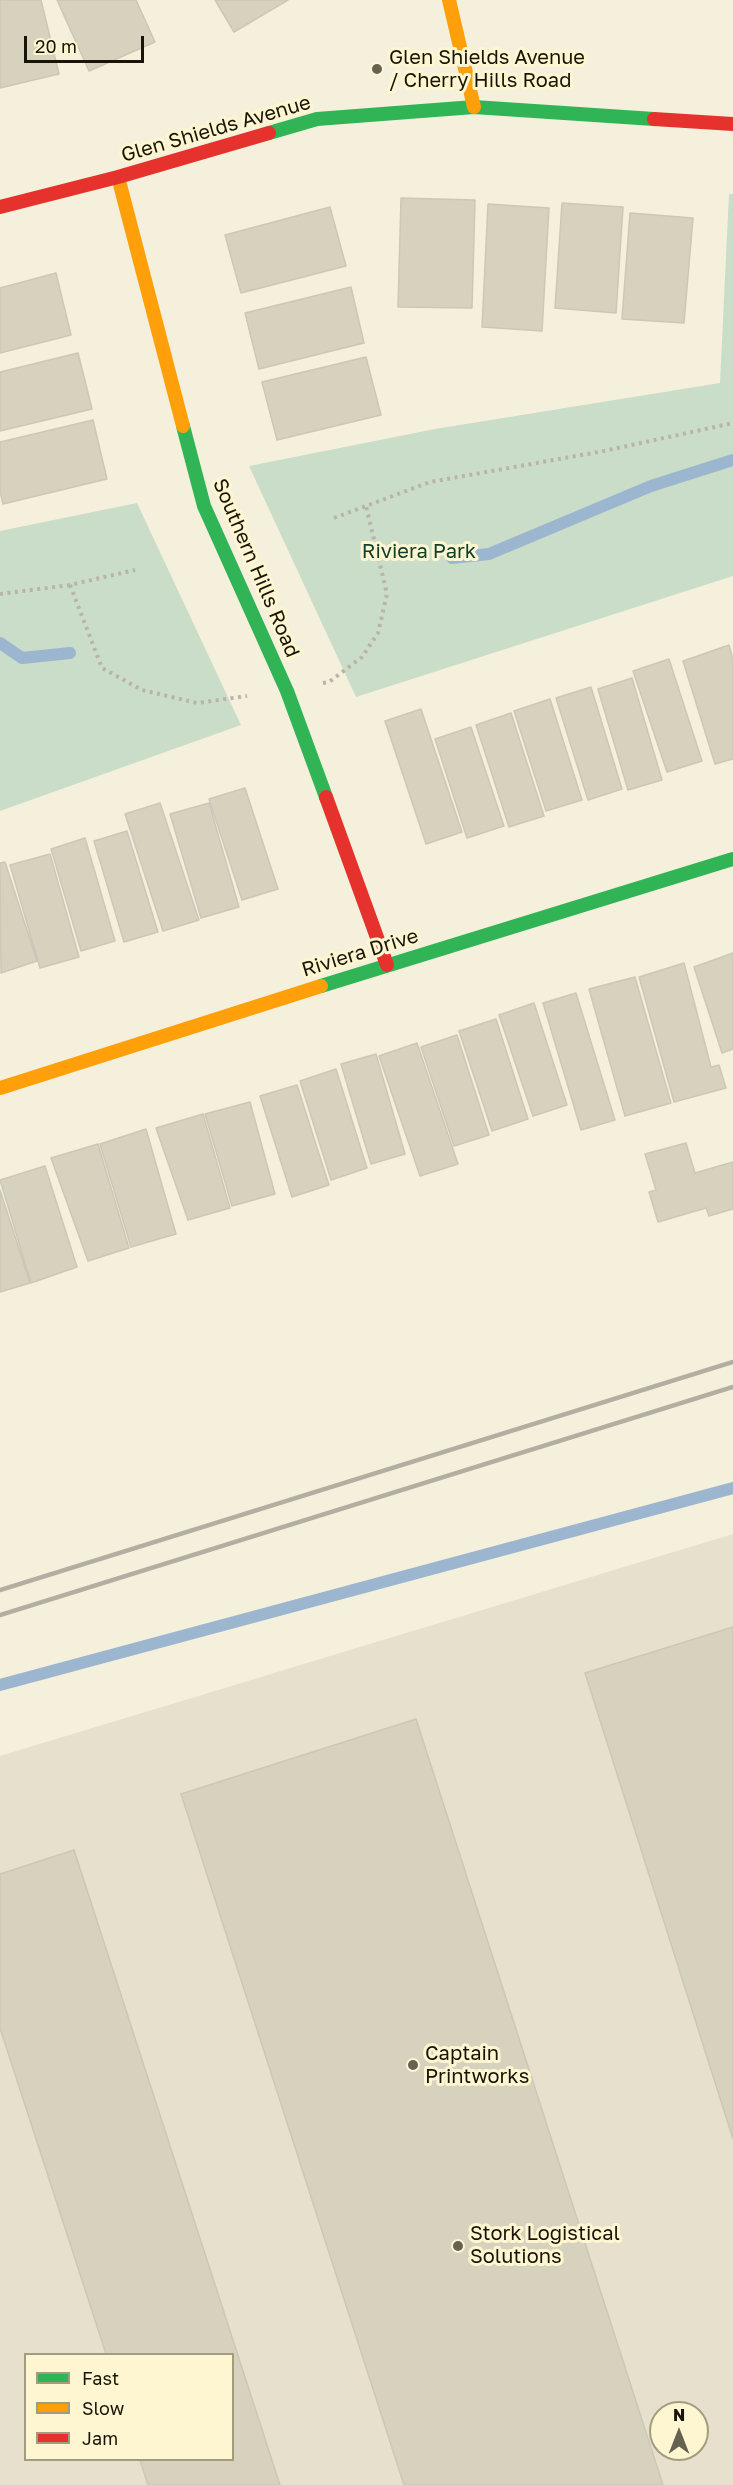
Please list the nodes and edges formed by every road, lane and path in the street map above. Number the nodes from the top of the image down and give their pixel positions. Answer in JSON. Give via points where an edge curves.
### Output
{"nodes":[{"id":1,"x":449,"y":0,"type":"edge"},
{"id":2,"x":474,"y":107,"type":"junction"},
{"id":3,"x":733,"y":124,"type":"edge"},
{"id":4,"x":118,"y":177,"type":"junction"},
{"id":5,"x":0,"y":207,"type":"edge"},
{"id":6,"x":733,"y":423,"type":"edge"},
{"id":7,"x":366,"y":506,"type":"junction"},
{"id":8,"x":334,"y":518,"type":"dead end"},
{"id":9,"x":135,"y":570,"type":"dead end"},
{"id":10,"x":69,"y":585,"type":"junction"},
{"id":11,"x":0,"y":594,"type":"edge"},
{"id":12,"x":287,"y":691,"type":"junction"},
{"id":13,"x":733,"y":859,"type":"edge"},
{"id":14,"x":387,"y":965,"type":"junction"},
{"id":15,"x":0,"y":1088,"type":"edge"}],
"edges":[{"from":1,"to":2,"type":"street"},
{"from":2,"to":3,"type":"street","name":"Glen Shields Avenue"},
{"from":2,"to":4,"type":"street","name":"Glen Shields Avenue","via":[[317,119]]},
{"from":4,"to":5,"type":"street","name":"Glen Shields Avenue"},
{"from":4,"to":12,"type":"street","name":"Southern Hills Road","via":[[204,506]]},
{"from":6,"to":7,"type":"path","via":[[430,482]]},
{"from":7,"to":8,"type":"path"},
{"from":7,"to":12,"type":"path","via":[[387,594],[378,633],[362,657],[329,682]]},
{"from":9,"to":10,"type":"path"},
{"from":10,"to":11,"type":"path"},
{"from":10,"to":12,"type":"path","via":[[102,668],[142,690],[197,703]]},
{"from":12,"to":14,"type":"street","name":"Southern Hills Road"},
{"from":13,"to":14,"type":"street","name":"Riviera Drive"},
{"from":14,"to":15,"type":"street","name":"Riviera Drive"}]}
